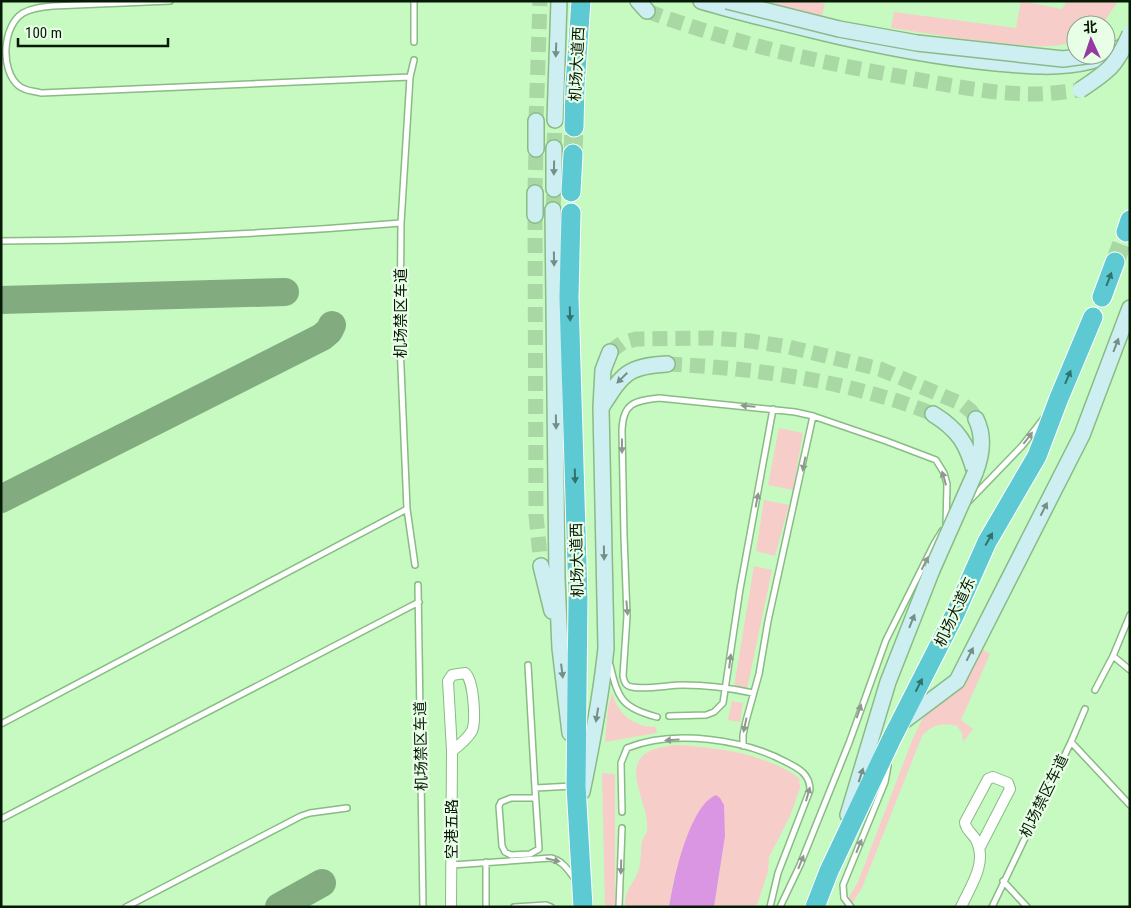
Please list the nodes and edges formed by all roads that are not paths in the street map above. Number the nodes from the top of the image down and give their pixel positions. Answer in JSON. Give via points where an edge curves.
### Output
{"nodes":[{"id":1,"x":170,"y":1,"type":"edge"},
{"id":2,"x":414,"y":1,"type":"edge"},
{"id":3,"x":559,"y":1,"type":"edge"},
{"id":4,"x":580,"y":1,"type":"edge"},
{"id":5,"x":702,"y":1,"type":"edge"},
{"id":6,"x":727,"y":1,"type":"edge"},
{"id":7,"x":1130,"y":26,"type":"edge"},
{"id":8,"x":1130,"y":34,"type":"edge"},
{"id":9,"x":414,"y":42,"type":"dead end"},
{"id":10,"x":1116,"y":42,"type":"edge"},
{"id":11,"x":1130,"y":42,"type":"edge"},
{"id":12,"x":414,"y":60,"type":"dead end"},
{"id":13,"x":1066,"y":60,"type":"edge"},
{"id":14,"x":410,"y":77,"type":"junction"},
{"id":15,"x":554,"y":120,"type":"tunnel mouth"},
{"id":16,"x":536,"y":121,"type":"tunnel mouth"},
{"id":17,"x":574,"y":127,"type":"tunnel mouth"},
{"id":18,"x":554,"y":148,"type":"tunnel mouth"},
{"id":19,"x":536,"y":149,"type":"tunnel mouth"},
{"id":20,"x":573,"y":154,"type":"tunnel mouth"},
{"id":21,"x":562,"y":191,"type":"joint"},
{"id":22,"x":535,"y":193,"type":"tunnel mouth"},
{"id":23,"x":562,"y":212,"type":"joint"},
{"id":24,"x":535,"y":215,"type":"tunnel mouth"},
{"id":25,"x":401,"y":223,"type":"junction"},
{"id":26,"x":1,"y":241,"type":"edge"},
{"id":27,"x":1115,"y":262,"type":"tunnel mouth"},
{"id":28,"x":1102,"y":297,"type":"dead end"},
{"id":29,"x":1130,"y":308,"type":"edge"},
{"id":30,"x":1094,"y":317,"type":"dead end"},
{"id":31,"x":610,"y":352,"type":"tunnel mouth"},
{"id":32,"x":667,"y":364,"type":"tunnel mouth"},
{"id":33,"x":1059,"y":398,"type":"junction"},
{"id":34,"x":600,"y":408,"type":"junction"},
{"id":35,"x":774,"y":409,"type":"junction"},
{"id":36,"x":933,"y":414,"type":"tunnel mouth"},
{"id":37,"x":813,"y":416,"type":"junction"},
{"id":38,"x":976,"y":419,"type":"tunnel mouth"},
{"id":39,"x":975,"y":473,"type":"junction"},
{"id":40,"x":407,"y":509,"type":"junction"},
{"id":41,"x":946,"y":526,"type":"junction"},
{"id":42,"x":415,"y":565,"type":"dead end"},
{"id":43,"x":540,"y":566,"type":"tunnel mouth"},
{"id":44,"x":418,"y":585,"type":"dead end"},
{"id":45,"x":420,"y":602,"type":"junction"},
{"id":46,"x":1130,"y":616,"type":"edge"},
{"id":47,"x":560,"y":648,"type":"junction"},
{"id":48,"x":606,"y":648,"type":"junction"},
{"id":49,"x":1113,"y":656,"type":"junction"},
{"id":50,"x":528,"y":665,"type":"dead end"},
{"id":51,"x":1130,"y":670,"type":"edge"},
{"id":52,"x":726,"y":688,"type":"junction"},
{"id":53,"x":1095,"y":690,"type":"dead end"},
{"id":54,"x":753,"y":693,"type":"junction"},
{"id":55,"x":1084,"y":709,"type":"dead end"},
{"id":56,"x":669,"y":716,"type":"dead end"},
{"id":57,"x":657,"y":717,"type":"dead end"},
{"id":58,"x":1,"y":724,"type":"edge"},
{"id":59,"x":896,"y":732,"type":"junction"},
{"id":60,"x":1070,"y":742,"type":"junction"},
{"id":61,"x":743,"y":746,"type":"junction"},
{"id":62,"x":452,"y":751,"type":"junction"},
{"id":63,"x":576,"y":786,"type":"junction"},
{"id":64,"x":535,"y":788,"type":"junction"},
{"id":65,"x":536,"y":798,"type":"junction"},
{"id":66,"x":1130,"y":805,"type":"edge"},
{"id":67,"x":347,"y":808,"type":"dead end"},
{"id":68,"x":622,"y":812,"type":"dead end"},
{"id":69,"x":578,"y":813,"type":"junction"},
{"id":70,"x":1,"y":819,"type":"edge"},
{"id":71,"x":622,"y":828,"type":"dead end"},
{"id":72,"x":979,"y":849,"type":"junction"},
{"id":73,"x":486,"y":862,"type":"junction"},
{"id":74,"x":452,"y":865,"type":"junction"},
{"id":75,"x":829,"y":871,"type":"junction"},
{"id":76,"x":1003,"y":881,"type":"junction"},
{"id":77,"x":583,"y":898,"type":"edge"},
{"id":78,"x":126,"y":907,"type":"edge"},
{"id":79,"x":423,"y":907,"type":"edge"},
{"id":80,"x":451,"y":907,"type":"edge"},
{"id":81,"x":486,"y":907,"type":"edge"},
{"id":82,"x":514,"y":907,"type":"edge"},
{"id":83,"x":551,"y":907,"type":"edge"},
{"id":84,"x":619,"y":907,"type":"edge"},
{"id":85,"x":770,"y":907,"type":"edge"},
{"id":86,"x":780,"y":907,"type":"edge"},
{"id":87,"x":815,"y":907,"type":"edge"},
{"id":88,"x":851,"y":907,"type":"edge"},
{"id":89,"x":961,"y":907,"type":"edge"},
{"id":90,"x":992,"y":907,"type":"edge"},
{"id":91,"x":1027,"y":907,"type":"edge"}],
"edges":[{"from":1,"to":14,"type":"lane","via":[[53,6],[35,8],[22,14],[8,33],[6,53],[12,78],[19,86],[41,93]]},
{"from":2,"to":9,"type":"lane"},
{"from":3,"to":15,"type":"main road","one_way":true},
{"from":4,"to":17,"type":"highway","name":"机场大道西"},
{"from":5,"to":11,"type":"main road","via":[[852,40],[932,56],[1020,65],[1092,61]]},
{"from":6,"to":13,"type":"main road","bridge":true,"via":[[839,29],[917,43]]},
{"from":7,"to":10,"type":"main road"},
{"from":8,"to":11,"type":"main road","bridge":true,"via":[[1121,54],[1111,68],[1079,87],[1110,64]]},
{"from":12,"to":14,"type":"lane","name":"机场禁区车道"},
{"from":14,"to":25,"type":"lane","name":"机场禁区车道"},
{"from":16,"to":19,"type":"main road"},
{"from":18,"to":21,"type":"main road","one_way":true},
{"from":20,"to":21,"type":"highway"},
{"from":22,"to":24,"type":"main road"},
{"from":23,"to":47,"type":"main road","one_way":true},
{"from":23,"to":63,"type":"highway","name":"机场大道西","one_way":true,"via":[[569,298],[578,598]]},
{"from":25,"to":26,"type":"lane","via":[[330,229]]},
{"from":25,"to":40,"type":"lane","name":"机场禁区车道","via":[[400,344]]},
{"from":28,"to":27,"type":"highway","one_way":true},
{"from":59,"to":29,"type":"main road","one_way":true,"via":[[957,681],[1082,435]]},
{"from":33,"to":30,"type":"highway","name":"机场大道东","one_way":true},
{"from":31,"to":34,"type":"main road","via":[[603,370]]},
{"from":32,"to":34,"type":"main road","one_way":true,"via":[[646,365],[628,372],[617,382]]},
{"from":41,"to":33,"type":"lane","one_way":true,"via":[[1022,446]]},
{"from":59,"to":33,"type":"highway","name":"机场大道东","one_way":true,"via":[[987,542],[1037,456]]},
{"from":34,"to":48,"type":"main road","one_way":true},
{"from":35,"to":37,"type":"lane"},
{"from":52,"to":35,"type":"lane","one_way":true,"via":[[740,589]]},
{"from":35,"to":52,"type":"lane","one_way":true,"via":[[659,398],[634,403],[626,408],[622,418],[627,616],[622,676],[625,683],[634,688],[683,685]]},
{"from":36,"to":39,"type":"main road","via":[[954,428],[970,456]]},
{"from":41,"to":37,"type":"lane","one_way":true,"via":[[947,484],[936,460]]},
{"from":37,"to":54,"type":"lane","one_way":true},
{"from":38,"to":39,"type":"main road","via":[[982,441]]},
{"from":75,"to":39,"type":"main road","one_way":true,"bridge":true,"via":[[888,682]]},
{"from":40,"to":42,"type":"lane","name":"机场禁区车道"},
{"from":40,"to":58,"type":"lane"},
{"from":86,"to":41,"type":"lane","one_way":true,"via":[[849,743],[886,640]]},
{"from":43,"to":47,"type":"main road"},
{"from":44,"to":45,"type":"lane","name":"机场禁区车道"},
{"from":45,"to":70,"type":"lane"},
{"from":45,"to":79,"type":"lane","name":"机场禁区车道"},
{"from":46,"to":49,"type":"lane"},
{"from":47,"to":63,"type":"main road","one_way":true},
{"from":48,"to":57,"type":"lane","via":[[620,697],[636,710]]},
{"from":48,"to":69,"type":"main road","one_way":true,"via":[[594,734]]},
{"from":49,"to":51,"type":"lane"},
{"from":49,"to":53,"type":"lane"},
{"from":50,"to":64,"type":"lane"},
{"from":52,"to":54,"type":"lane"},
{"from":52,"to":56,"type":"lane","via":[[723,703],[714,712]]},
{"from":54,"to":61,"type":"lane","one_way":true},
{"from":55,"to":60,"type":"lane","name":"机场禁区车道"},
{"from":59,"to":75,"type":"highway","name":"机场大道东"},
{"from":88,"to":59,"type":"lane","one_way":true,"via":[[844,898],[843,884],[885,782]]},
{"from":60,"to":66,"type":"lane"},
{"from":60,"to":76,"type":"lane","name":"机场禁区车道"},
{"from":61,"to":68,"type":"lane","one_way":true,"via":[[685,739],[639,743],[627,748],[621,763]]},
{"from":85,"to":61,"type":"lane","one_way":true,"via":[[778,873],[810,784],[804,772],[779,758]]},
{"from":62,"to":62,"type":"street","name":"空港五路","via":[[466,739],[474,723],[471,681],[465,673],[452,675],[448,681]]},
{"from":62,"to":74,"type":"street","name":"空港五路"},
{"from":63,"to":64,"type":"lane"},
{"from":63,"to":69,"type":"highway","name":"机场大道西"},
{"from":64,"to":65,"type":"lane"},
{"from":65,"to":65,"type":"lane","via":[[539,849],[535,853],[511,856],[502,846],[499,806],[511,798]]},
{"from":67,"to":78,"type":"lane","via":[[301,816]]},
{"from":69,"to":77,"type":"highway","name":"机场大道西"},
{"from":71,"to":84,"type":"lane","one_way":true},
{"from":72,"to":72,"type":"street","via":[[965,826],[966,818],[989,778],[993,777],[1009,785],[1010,789]]},
{"from":72,"to":89,"type":"street","via":[[978,872]]},
{"from":73,"to":74,"type":"lane"},
{"from":73,"to":77,"type":"lane","one_way":true,"via":[[558,860],[563,863]]},
{"from":73,"to":81,"type":"lane"},
{"from":74,"to":80,"type":"street","name":"空港五路"},
{"from":75,"to":87,"type":"highway","name":"机场大道东"},
{"from":76,"to":90,"type":"lane","name":"机场禁区车道"},
{"from":76,"to":91,"type":"lane"},
{"from":82,"to":83,"type":"lane"}]}
